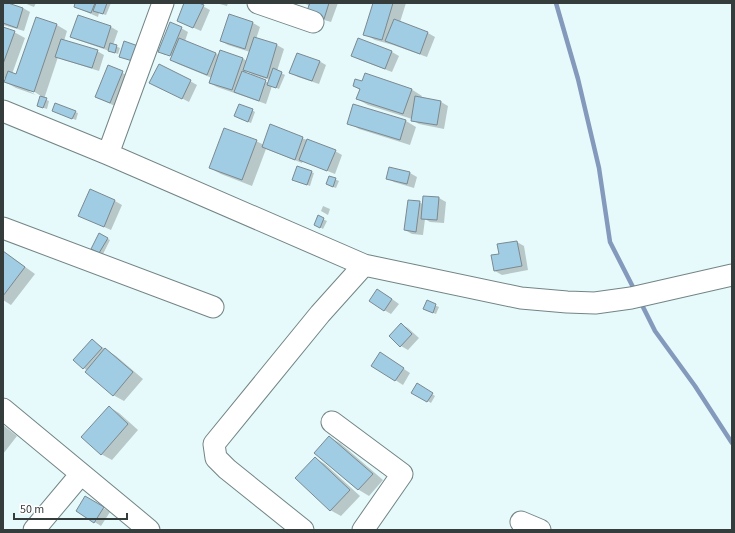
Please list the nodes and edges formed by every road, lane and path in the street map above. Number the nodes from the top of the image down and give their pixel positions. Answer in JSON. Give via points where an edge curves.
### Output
{"nodes":[{"id":1,"x":163,"y":3,"type":"edge"},
{"id":2,"x":258,"y":3,"type":"edge"},
{"id":3,"x":313,"y":22,"type":"dead end"},
{"id":4,"x":3,"y":111,"type":"edge"},
{"id":5,"x":108,"y":154,"type":"junction"},
{"id":6,"x":3,"y":228,"type":"edge"},
{"id":7,"x":364,"y":265,"type":"junction"},
{"id":8,"x":728,"y":276,"type":"edge"},
{"id":9,"x":213,"y":307,"type":"dead end"},
{"id":10,"x":3,"y":409,"type":"edge"},
{"id":11,"x":332,"y":422,"type":"dead end"},
{"id":12,"x":81,"y":474,"type":"junction"},
{"id":13,"x":521,"y":522,"type":"dead end"},
{"id":14,"x":34,"y":530,"type":"edge"},
{"id":15,"x":149,"y":530,"type":"edge"},
{"id":16,"x":304,"y":530,"type":"edge"},
{"id":17,"x":363,"y":530,"type":"edge"},
{"id":18,"x":540,"y":530,"type":"edge"}],
"edges":[{"from":1,"to":5,"type":"street"},
{"from":2,"to":3,"type":"street"},
{"from":4,"to":5,"type":"street"},
{"from":5,"to":7,"type":"street"},
{"from":6,"to":9,"type":"street"},
{"from":7,"to":8,"type":"street","via":[[521,298],[567,302],[631,298]]},
{"from":7,"to":16,"type":"street","via":[[320,314],[214,444],[216,458],[227,469]]},
{"from":10,"to":12,"type":"street"},
{"from":11,"to":17,"type":"street","via":[[402,474]]},
{"from":12,"to":14,"type":"street"},
{"from":12,"to":15,"type":"street"},
{"from":13,"to":18,"type":"street"}]}
